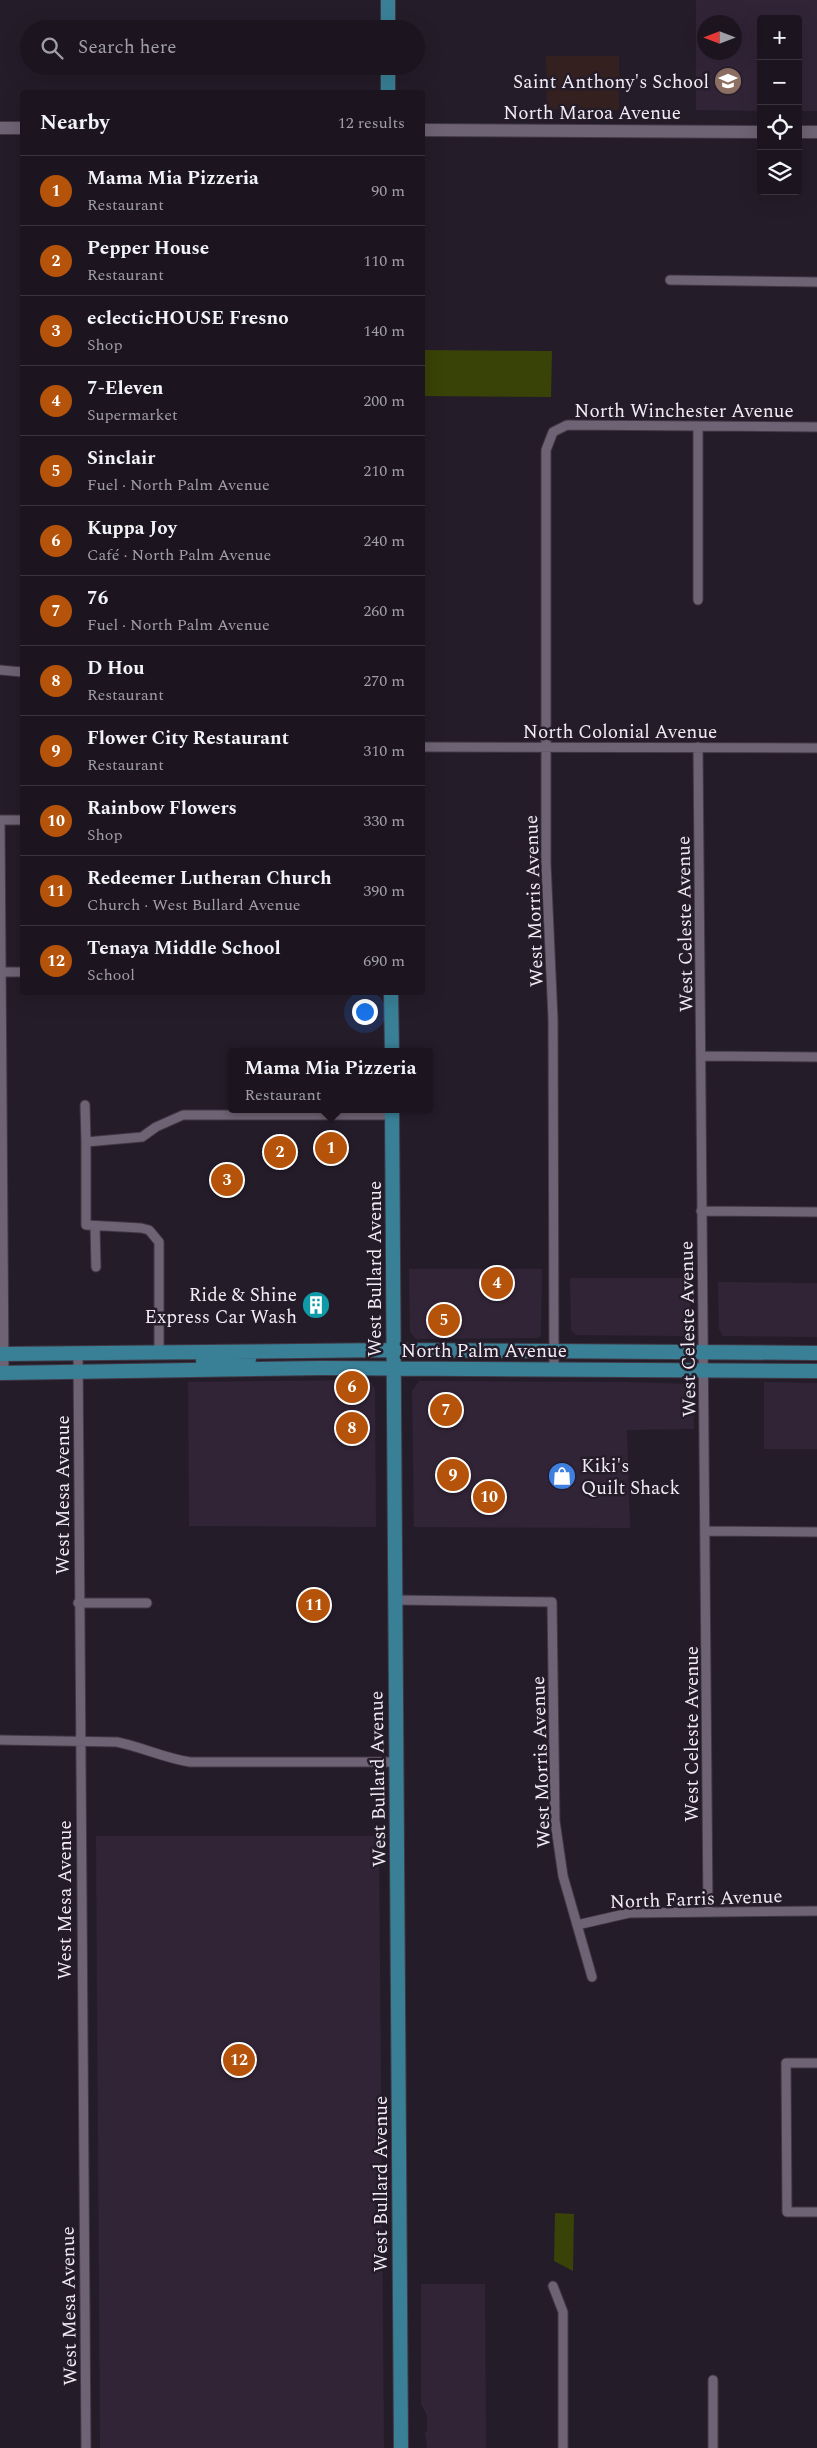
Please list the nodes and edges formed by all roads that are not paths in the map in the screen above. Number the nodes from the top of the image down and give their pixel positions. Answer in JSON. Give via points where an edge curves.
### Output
{"nodes":[{"id":1,"x":388,"y":0,"type":"edge"},
{"id":2,"x":388,"y":20,"type":"edge"},
{"id":3,"x":388,"y":75,"type":"edge"},
{"id":4,"x":388,"y":90,"type":"edge"},
{"id":5,"x":0,"y":128,"type":"edge"},
{"id":6,"x":20,"y":128,"type":"edge"},
{"id":7,"x":425,"y":130,"type":"edge"},
{"id":8,"x":757,"y":132,"type":"edge"},
{"id":9,"x":802,"y":132,"type":"edge"},
{"id":10,"x":817,"y":132,"type":"edge"},
{"id":11,"x":670,"y":280,"type":"dead end"},
{"id":12,"x":817,"y":282,"type":"edge"},
{"id":13,"x":698,"y":426,"type":"junction"},
{"id":14,"x":817,"y":427,"type":"edge"},
{"id":15,"x":553,"y":432,"type":"joint"},
{"id":16,"x":698,"y":600,"type":"dead end"},
{"id":17,"x":0,"y":670,"type":"edge"},
{"id":18,"x":20,"y":672,"type":"edge"},
{"id":19,"x":425,"y":747,"type":"edge"},
{"id":20,"x":698,"y":747,"type":"junction"},
{"id":21,"x":546,"y":748,"type":"junction"},
{"id":22,"x":817,"y":748,"type":"edge"},
{"id":23,"x":0,"y":820,"type":"edge"},
{"id":24,"x":20,"y":820,"type":"edge"},
{"id":25,"x":1,"y":972,"type":"edge"},
{"id":26,"x":20,"y":972,"type":"edge"},
{"id":27,"x":391,"y":995,"type":"edge"},
{"id":28,"x":392,"y":1048,"type":"edge"},
{"id":29,"x":701,"y":1056,"type":"junction"},
{"id":30,"x":817,"y":1057,"type":"edge"},
{"id":31,"x":85,"y":1105,"type":"dead end"},
{"id":32,"x":322,"y":1113,"type":"edge"},
{"id":33,"x":392,"y":1113,"type":"edge"},
{"id":34,"x":86,"y":1142,"type":"junction"},
{"id":35,"x":701,"y":1211,"type":"junction"},
{"id":36,"x":817,"y":1212,"type":"edge"},
{"id":37,"x":95,"y":1226,"type":"junction"},
{"id":38,"x":96,"y":1267,"type":"dead end"},
{"id":39,"x":254,"y":1350,"type":"junction"},
{"id":40,"x":393,"y":1350,"type":"junction"},
{"id":41,"x":159,"y":1351,"type":"junction"},
{"id":42,"x":554,"y":1351,"type":"junction"},
{"id":43,"x":702,"y":1352,"type":"junction"},
{"id":44,"x":78,"y":1353,"type":"junction"},
{"id":45,"x":817,"y":1353,"type":"edge"},
{"id":46,"x":2,"y":1354,"type":"edge"},
{"id":47,"x":393,"y":1368,"type":"junction"},
{"id":48,"x":554,"y":1369,"type":"junction"},
{"id":49,"x":148,"y":1371,"type":"junction"},
{"id":50,"x":704,"y":1371,"type":"junction"},
{"id":51,"x":817,"y":1371,"type":"edge"},
{"id":52,"x":2,"y":1373,"type":"edge"},
{"id":53,"x":78,"y":1373,"type":"junction"},
{"id":54,"x":706,"y":1532,"type":"junction"},
{"id":55,"x":817,"y":1532,"type":"edge"},
{"id":56,"x":394,"y":1600,"type":"junction"},
{"id":57,"x":78,"y":1603,"type":"junction"},
{"id":58,"x":148,"y":1603,"type":"dead end"},
{"id":59,"x":0,"y":1740,"type":"edge"},
{"id":60,"x":80,"y":1740,"type":"junction"},
{"id":61,"x":396,"y":1762,"type":"junction"},
{"id":62,"x":708,"y":1911,"type":"junction"},
{"id":63,"x":817,"y":1911,"type":"edge"},
{"id":64,"x":577,"y":1925,"type":"junction"},
{"id":65,"x":592,"y":1977,"type":"dead end"},
{"id":66,"x":817,"y":2063,"type":"edge"},
{"id":67,"x":817,"y":2212,"type":"edge"},
{"id":68,"x":553,"y":2286,"type":"dead end"},
{"id":69,"x":712,"y":2380,"type":"dead end"},
{"id":70,"x":86,"y":2448,"type":"edge"},
{"id":71,"x":401,"y":2448,"type":"edge"},
{"id":72,"x":563,"y":2448,"type":"edge"},
{"id":73,"x":713,"y":2448,"type":"edge"}],
"edges":[{"from":1,"to":2,"type":"main road"},
{"from":3,"to":4,"type":"main road"},
{"from":5,"to":6,"type":"main road"},
{"from":7,"to":8,"type":"main road","name":"North Maroa Avenue"},
{"from":9,"to":10,"type":"main road"},
{"from":11,"to":12,"type":"street"},
{"from":13,"to":14,"type":"street","name":"North Winchester Avenue"},
{"from":13,"to":15,"type":"street","name":"North Winchester Avenue","via":[[568,425]]},
{"from":13,"to":16,"type":"street"},
{"from":15,"to":21,"type":"street","name":"West Morris Avenue","via":[[546,450]]},
{"from":17,"to":18,"type":"street"},
{"from":19,"to":21,"type":"street","name":"North Colonial Avenue"},
{"from":20,"to":21,"type":"street","name":"North Colonial Avenue"},
{"from":20,"to":22,"type":"street","name":"North Colonial Avenue"},
{"from":20,"to":29,"type":"street","name":"West Celeste Avenue"},
{"from":21,"to":42,"type":"street","name":"West Morris Avenue","via":[[546,863],[553,1019]]},
{"from":23,"to":24,"type":"street"},
{"from":23,"to":25,"type":"street"},
{"from":25,"to":26,"type":"street"},
{"from":25,"to":46,"type":"street"},
{"from":27,"to":28,"type":"main road"},
{"from":29,"to":30,"type":"street"},
{"from":29,"to":35,"type":"street","name":"West Celeste Avenue"},
{"from":31,"to":34,"type":"street"},
{"from":32,"to":34,"type":"street","via":[[183,1115],[142,1137]]},
{"from":33,"to":40,"type":"main road","name":"West Bullard Avenue"},
{"from":34,"to":37,"type":"street","via":[[86,1225]]},
{"from":35,"to":36,"type":"street"},
{"from":35,"to":43,"type":"street","name":"West Celeste Avenue"},
{"from":37,"to":38,"type":"street"},
{"from":37,"to":41,"type":"street","via":[[141,1228],[156,1235],[159,1253]]},
{"from":39,"to":40,"type":"main road","name":"North Palm Avenue"},
{"from":39,"to":41,"type":"main road","name":"North Palm Avenue"},
{"from":39,"to":49,"type":"main road","via":[[248,1359],[188,1361]]},
{"from":40,"to":42,"type":"main road","name":"North Palm Avenue"},
{"from":40,"to":47,"type":"main road","name":"West Bullard Avenue"},
{"from":41,"to":44,"type":"main road","name":"North Palm Avenue"},
{"from":42,"to":43,"type":"main road","name":"North Palm Avenue"},
{"from":42,"to":48,"type":"street","name":"West Morris Avenue"},
{"from":43,"to":45,"type":"main road","name":"North Palm Avenue"},
{"from":43,"to":50,"type":"street","name":"West Celeste Avenue"},
{"from":44,"to":46,"type":"main road","name":"North Palm Avenue"},
{"from":44,"to":53,"type":"street","name":"West Mesa Avenue"},
{"from":46,"to":52,"type":"street"},
{"from":47,"to":48,"type":"main road","name":"North Palm Avenue"},
{"from":47,"to":49,"type":"main road","name":"North Palm Avenue"},
{"from":47,"to":56,"type":"main road","name":"West Bullard Avenue"},
{"from":48,"to":50,"type":"main road","name":"North Palm Avenue"},
{"from":49,"to":53,"type":"main road","name":"North Palm Avenue"},
{"from":50,"to":51,"type":"main road","name":"North Palm Avenue"},
{"from":50,"to":54,"type":"street","name":"West Celeste Avenue"},
{"from":52,"to":53,"type":"main road","name":"North Palm Avenue"},
{"from":53,"to":57,"type":"street","name":"West Mesa Avenue"},
{"from":54,"to":55,"type":"street"},
{"from":54,"to":62,"type":"street","name":"West Celeste Avenue"},
{"from":56,"to":61,"type":"main road","name":"West Bullard Avenue"},
{"from":56,"to":64,"type":"street","name":"West Morris Avenue","via":[[552,1602],[555,1821],[563,1876]]},
{"from":57,"to":58,"type":"street"},
{"from":57,"to":60,"type":"street","name":"West Mesa Avenue"},
{"from":59,"to":60,"type":"street"},
{"from":60,"to":61,"type":"street","via":[[124,1743],[158,1756],[190,1762]]},
{"from":60,"to":70,"type":"street","name":"West Mesa Avenue"},
{"from":61,"to":71,"type":"main road","name":"West Bullard Avenue"},
{"from":62,"to":63,"type":"street","name":"North Farris Avenue"},
{"from":62,"to":64,"type":"street","name":"North Farris Avenue","via":[[629,1914]]},
{"from":64,"to":65,"type":"street","name":"West Morris Avenue"},
{"from":66,"to":67,"type":"street","via":[[786,2063],[787,2212]]},
{"from":68,"to":72,"type":"street","via":[[563,2312]]},
{"from":69,"to":73,"type":"street"}]}
